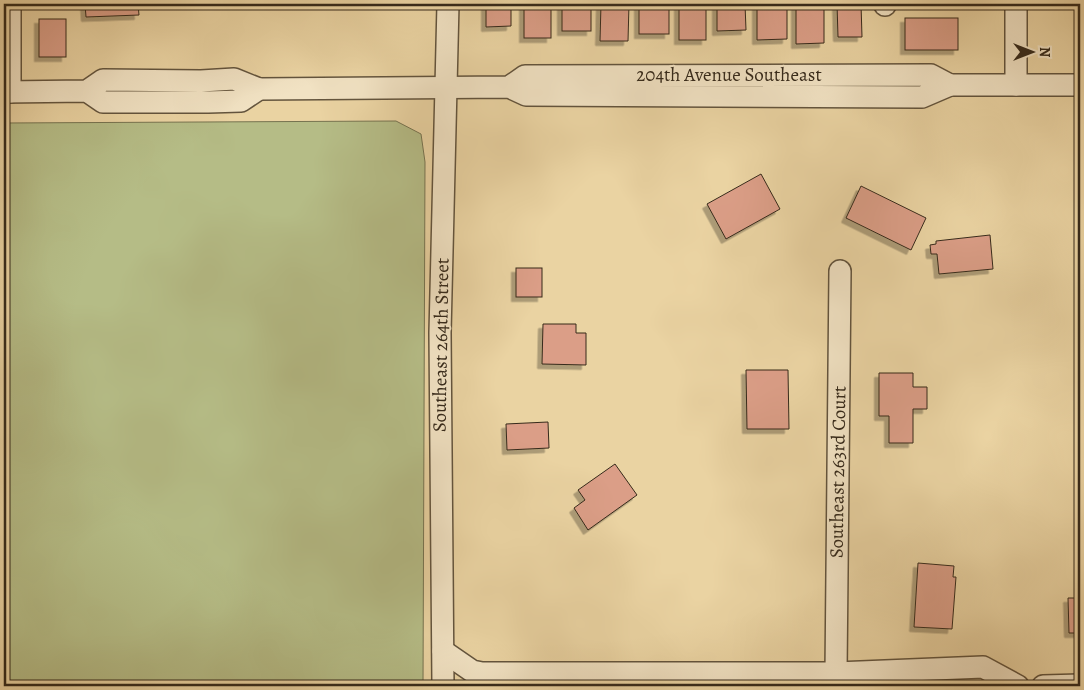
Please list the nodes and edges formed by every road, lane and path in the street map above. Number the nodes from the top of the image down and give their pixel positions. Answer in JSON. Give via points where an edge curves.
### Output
{"nodes":[{"id":1,"x":10,"y":4,"type":"edge"},
{"id":2,"x":448,"y":4,"type":"edge"},
{"id":3,"x":885,"y":4,"type":"edge"},
{"id":4,"x":1016,"y":5,"type":"edge"},
{"id":5,"x":1016,"y":85,"type":"junction"},
{"id":6,"x":1080,"y":85,"type":"edge"},
{"id":7,"x":446,"y":88,"type":"junction"},
{"id":8,"x":7,"y":92,"type":"edge"},
{"id":9,"x":840,"y":271,"type":"dead end"},
{"id":10,"x":443,"y":650,"type":"junction"},
{"id":11,"x":836,"y":673,"type":"junction"},
{"id":12,"x":1080,"y":685,"type":"edge"},
{"id":13,"x":443,"y":686,"type":"edge"},
{"id":14,"x":1018,"y":686,"type":"edge"},
{"id":15,"x":1043,"y":686,"type":"edge"}],
"edges":[{"from":1,"to":8,"type":"street"},
{"from":2,"to":7,"type":"street","name":"Southeast 264th Street"},
{"from":3,"to":4,"type":"path"},
{"from":4,"to":5,"type":"street"},
{"from":5,"to":6,"type":"street","name":"204th Avenue Southeast"},
{"from":5,"to":7,"type":"street","name":"204th Avenue Southeast","via":[[950,85],[922,97],[526,96],[509,87]]},
{"from":7,"to":8,"type":"street","name":"204th Avenue Southeast","via":[[259,89],[241,101],[208,102],[103,102],[87,91]]},
{"from":7,"to":10,"type":"street","name":"Southeast 264th Street","via":[[440,333]]},
{"from":9,"to":11,"type":"street","name":"Southeast 263rd Court"},
{"from":10,"to":11,"type":"street","via":[[462,666],[482,673]]},
{"from":10,"to":13,"type":"street","name":"Southeast 264th Street"},
{"from":11,"to":14,"type":"street","via":[[983,667]]},
{"from":12,"to":15,"type":"street"}]}
